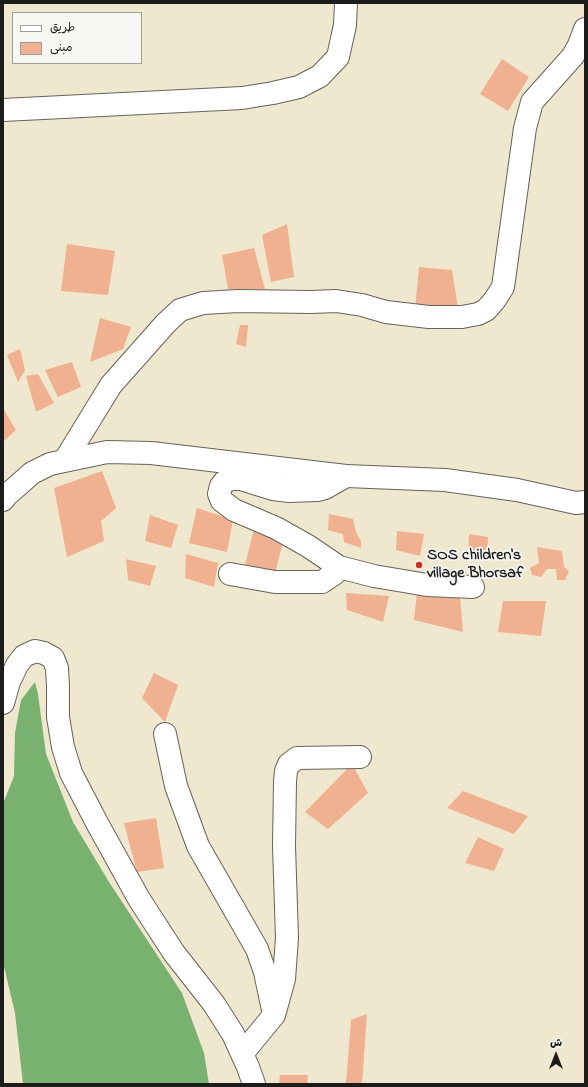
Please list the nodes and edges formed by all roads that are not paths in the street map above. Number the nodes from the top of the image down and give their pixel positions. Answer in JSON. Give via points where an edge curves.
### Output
{"nodes":[{"id":1,"x":346,"y":3,"type":"edge"},
{"id":2,"x":585,"y":29,"type":"edge"},
{"id":3,"x":3,"y":110,"type":"edge"},
{"id":4,"x":64,"y":460,"type":"junction"},
{"id":5,"x":346,"y":476,"type":"junction"},
{"id":6,"x":4,"y":496,"type":"edge"},
{"id":7,"x":585,"y":502,"type":"edge"},
{"id":8,"x":339,"y":567,"type":"junction"},
{"id":9,"x":230,"y":574,"type":"dead end"},
{"id":10,"x":473,"y":587,"type":"dead end"},
{"id":11,"x":3,"y":703,"type":"edge"},
{"id":12,"x":165,"y":734,"type":"dead end"},
{"id":13,"x":360,"y":757,"type":"dead end"},
{"id":14,"x":274,"y":1015,"type":"junction"},
{"id":15,"x":242,"y":1054,"type":"junction"},
{"id":16,"x":254,"y":1084,"type":"edge"}],
"edges":[{"from":1,"to":3,"type":"street","via":[[345,25],[338,57],[320,76],[299,87],[242,98]]},
{"from":2,"to":4,"type":"street","via":[[573,56],[532,102],[525,128],[503,287],[486,310],[462,317],[429,317],[386,312],[336,301],[238,301],[203,303],[180,310],[111,385]]},
{"from":4,"to":5,"type":"street","via":[[108,452],[151,453]]},
{"from":4,"to":6,"type":"street","via":[[32,473]]},
{"from":5,"to":7,"type":"street","via":[[445,480],[518,490],[576,503]]},
{"from":5,"to":8,"type":"street","via":[[325,488],[289,490],[273,489],[232,479],[224,482],[219,494],[222,501],[234,510],[276,528]]},
{"from":8,"to":9,"type":"street","via":[[322,582],[275,582]]},
{"from":8,"to":10,"type":"street","via":[[427,585]]},
{"from":11,"to":15,"type":"street","via":[[9,682],[24,656],[35,651],[53,658],[57,668],[59,724],[71,773],[139,899],[174,953],[214,1004]]},
{"from":12,"to":14,"type":"street","via":[[176,786],[198,846],[256,949],[265,972]]},
{"from":13,"to":14,"type":"street","via":[[297,758],[289,764],[286,771],[284,846],[287,938],[284,979]]},
{"from":14,"to":15,"type":"street"},
{"from":15,"to":16,"type":"street"}]}
